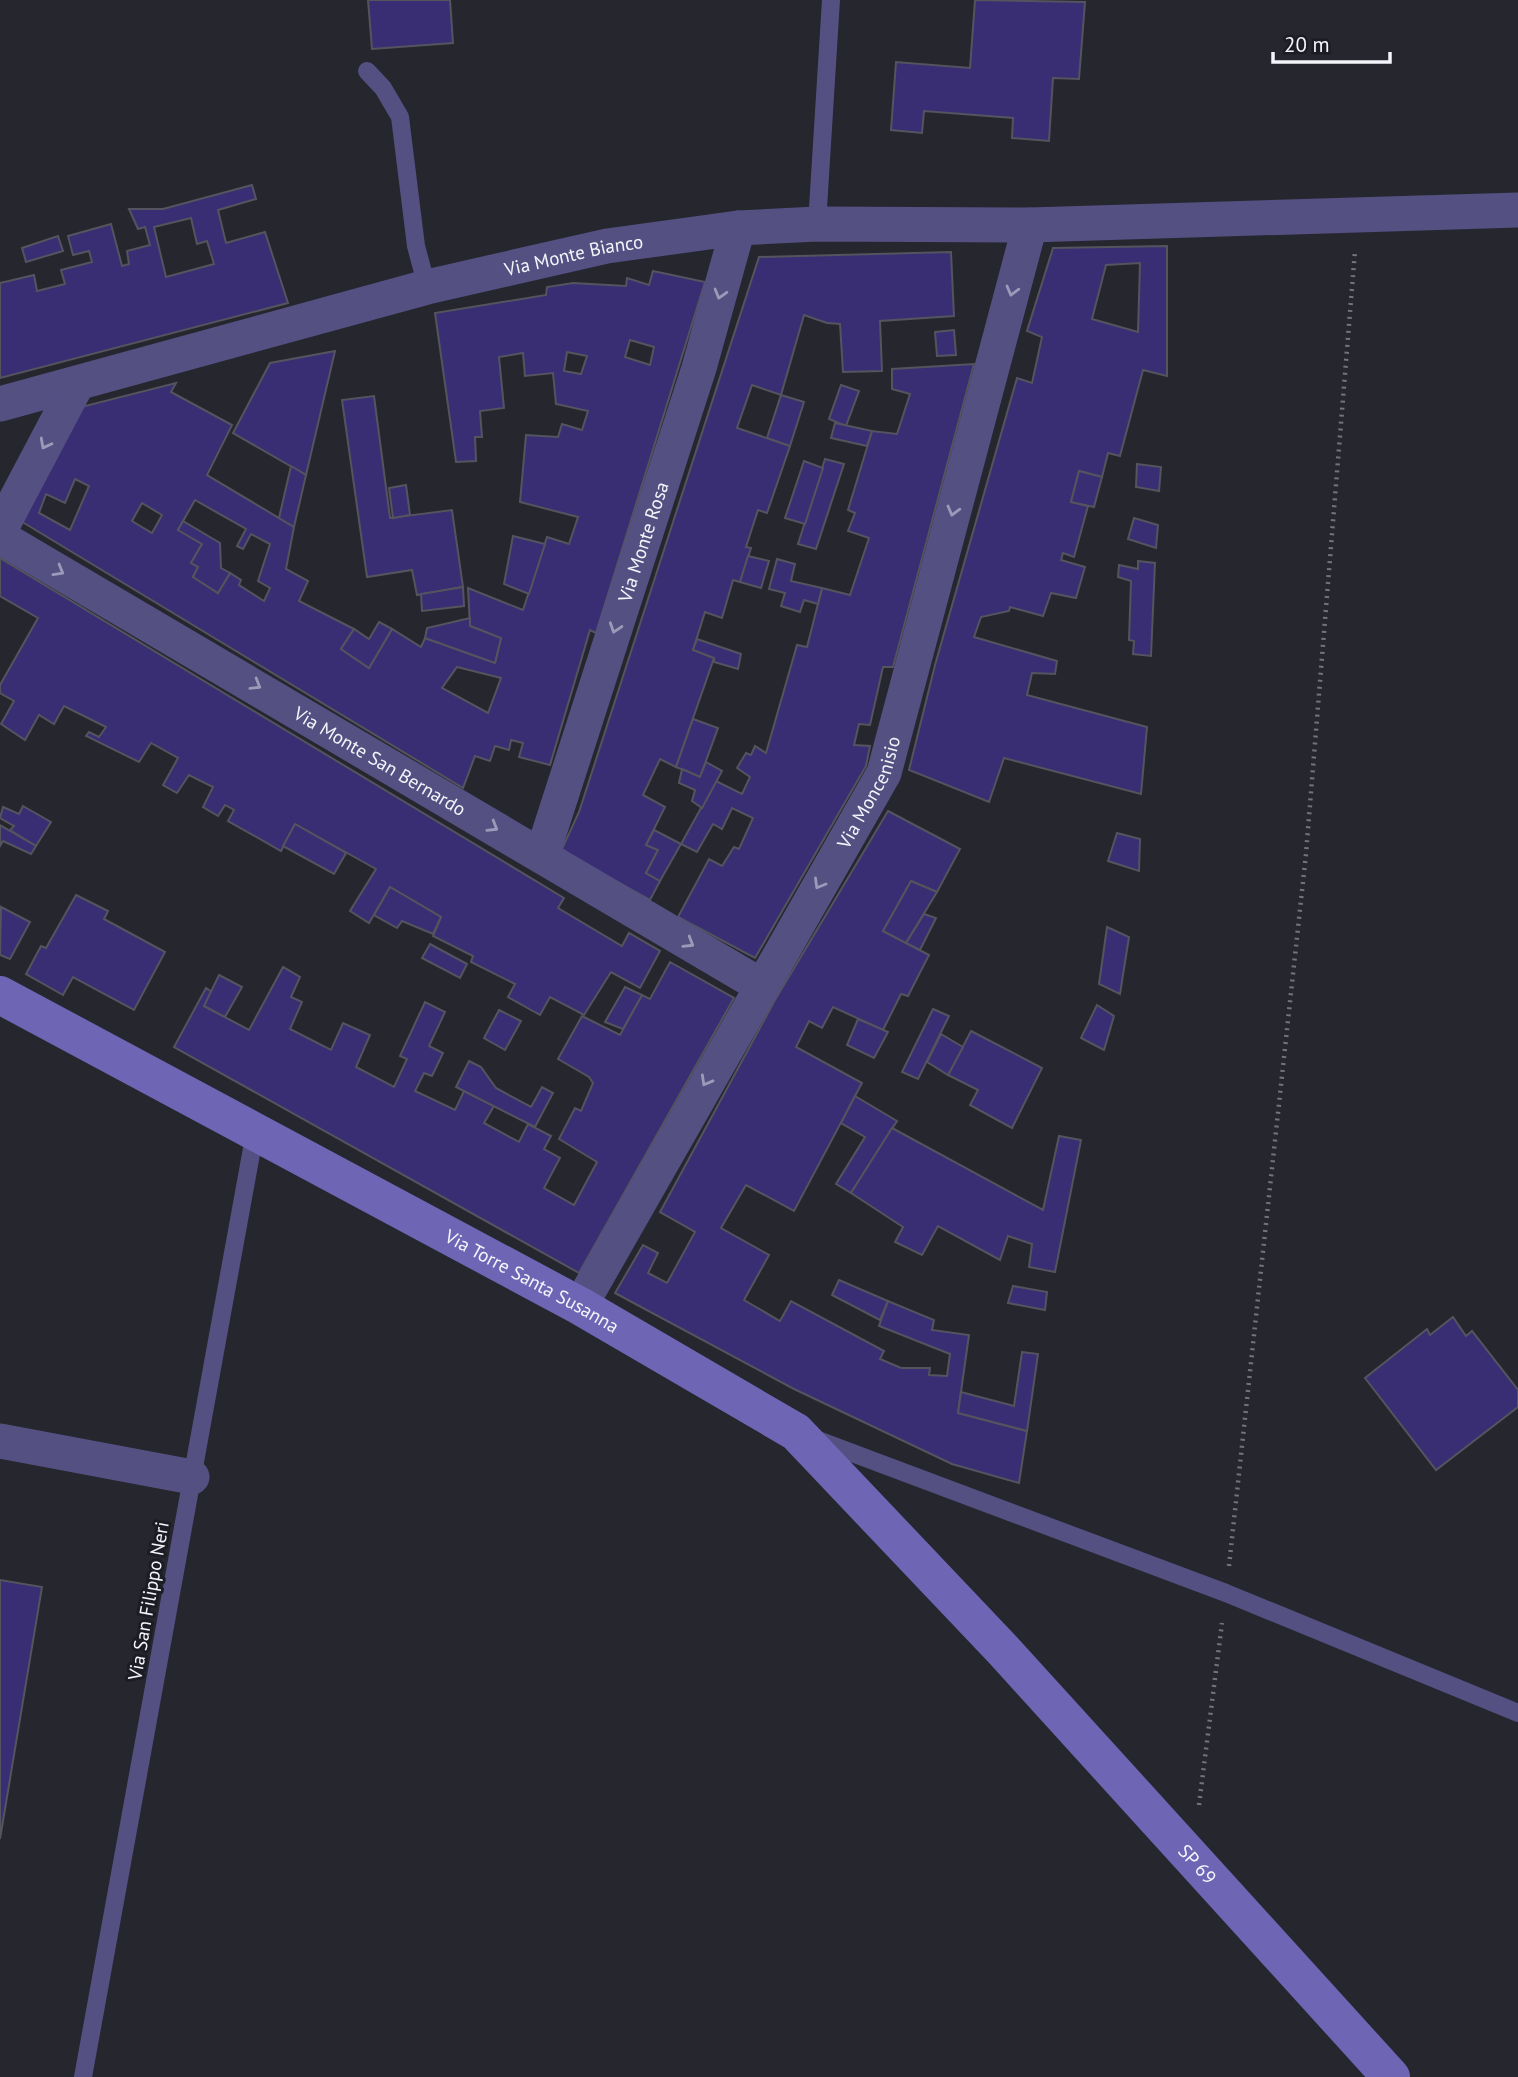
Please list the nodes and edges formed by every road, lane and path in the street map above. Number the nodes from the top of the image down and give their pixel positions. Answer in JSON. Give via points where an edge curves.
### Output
{"nodes":[{"id":1,"x":831,"y":0,"type":"edge"},
{"id":2,"x":367,"y":71,"type":"dead end"},
{"id":3,"x":1518,"y":210,"type":"edge"},
{"id":4,"x":1355,"y":215,"type":"junction"},
{"id":5,"x":817,"y":224,"type":"junction"},
{"id":6,"x":1030,"y":225,"type":"junction"},
{"id":7,"x":738,"y":228,"type":"junction"},
{"id":8,"x":427,"y":287,"type":"junction"},
{"id":9,"x":77,"y":384,"type":"junction"},
{"id":10,"x":0,"y":404,"type":"edge"},
{"id":11,"x":0,"y":530,"type":"edge"},
{"id":12,"x":0,"y":537,"type":"edge"},
{"id":13,"x":542,"y":855,"type":"junction"},
{"id":14,"x":760,"y":985,"type":"junction"},
{"id":15,"x":0,"y":995,"type":"edge"},
{"id":16,"x":255,"y":1132,"type":"junction"},
{"id":17,"x":580,"y":1306,"type":"junction"},
{"id":18,"x":796,"y":1432,"type":"junction"},
{"id":19,"x":0,"y":1441,"type":"edge"},
{"id":20,"x":192,"y":1477,"type":"junction"},
{"id":21,"x":1226,"y":1593,"type":"junction"},
{"id":22,"x":1003,"y":1650,"type":"joint"},
{"id":23,"x":1518,"y":1713,"type":"edge"},
{"id":24,"x":1192,"y":1857,"type":"junction"},
{"id":25,"x":83,"y":2077,"type":"edge"},
{"id":26,"x":1391,"y":2077,"type":"edge"}],
"edges":[{"from":1,"to":5,"type":"lane"},
{"from":2,"to":8,"type":"lane","via":[[401,117],[416,246]]},
{"from":3,"to":4,"type":"street","name":"Via Monte Bianco"},
{"from":4,"to":6,"type":"street","name":"Via Monte Bianco"},
{"from":4,"to":21,"type":"path","via":[[1354,276],[1306,854]]},
{"from":5,"to":6,"type":"street","name":"Via Monte Bianco"},
{"from":5,"to":7,"type":"street","name":"Via Monte Bianco"},
{"from":6,"to":14,"type":"street","name":"Via Moncenisio","one_way":true,"via":[[884,773]]},
{"from":7,"to":8,"type":"street","name":"Via Monte Bianco","via":[[607,246]]},
{"from":7,"to":13,"type":"street","name":"Via Monte Rosa","one_way":true,"via":[[699,368]]},
{"from":8,"to":9,"type":"street","name":"Via Monte Bianco"},
{"from":9,"to":10,"type":"street","name":"Via Monte Bianco"},
{"from":9,"to":11,"type":"street","one_way":true},
{"from":12,"to":13,"type":"street","name":"Via Monte San Bernardo","one_way":true},
{"from":13,"to":14,"type":"street","name":"Via Monte San Bernardo","one_way":true},
{"from":14,"to":17,"type":"street","name":"Via Moncenisio","one_way":true},
{"from":15,"to":16,"type":"main road","name":"Via Torre Santa Susanna"},
{"from":16,"to":17,"type":"main road","name":"Via Torre Santa Susanna"},
{"from":16,"to":20,"type":"lane","name":"Via San Filippo Neri"},
{"from":17,"to":18,"type":"main road","name":"Via Torre Santa Susanna"},
{"from":18,"to":21,"type":"lane"},
{"from":18,"to":22,"type":"main road","name":"Via Torre Santa Susanna"},
{"from":19,"to":20,"type":"street"},
{"from":20,"to":25,"type":"lane","name":"Via San Filippo Neri"},
{"from":21,"to":23,"type":"lane"},
{"from":21,"to":24,"type":"path"},
{"from":22,"to":24,"type":"main road","name":"SP 69"},
{"from":24,"to":26,"type":"main road","name":"SP 69"}]}
